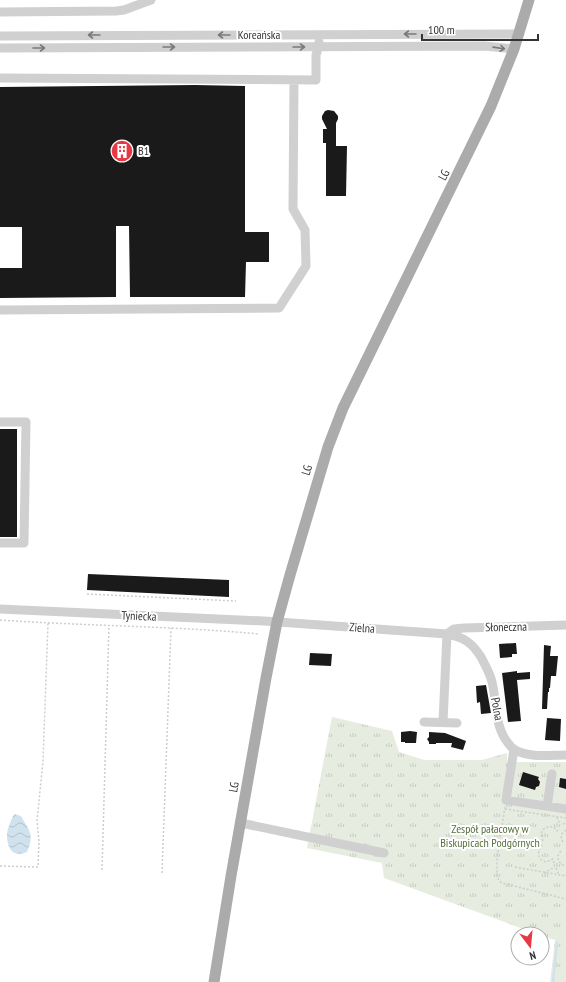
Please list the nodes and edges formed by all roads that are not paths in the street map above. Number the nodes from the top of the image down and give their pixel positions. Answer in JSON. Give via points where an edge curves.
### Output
{"nodes":[{"id":1,"x":151,"y":0,"type":"edge"},
{"id":2,"x":530,"y":0,"type":"edge"},
{"id":3,"x":0,"y":12,"type":"edge"},
{"id":4,"x":319,"y":34,"type":"junction"},
{"id":5,"x":519,"y":34,"type":"junction"},
{"id":6,"x":0,"y":36,"type":"edge"},
{"id":7,"x":319,"y":46,"type":"junction"},
{"id":8,"x":0,"y":48,"type":"edge"},
{"id":9,"x":514,"y":49,"type":"junction"},
{"id":10,"x":0,"y":78,"type":"edge"},
{"id":11,"x":294,"y":80,"type":"junction"},
{"id":12,"x":0,"y":310,"type":"edge"},
{"id":13,"x":0,"y":422,"type":"edge"},
{"id":14,"x":0,"y":543,"type":"edge"},
{"id":15,"x":0,"y":609,"type":"edge"},
{"id":16,"x":277,"y":622,"type":"junction"},
{"id":17,"x":566,"y":625,"type":"edge"},
{"id":18,"x":447,"y":634,"type":"junction"},
{"id":19,"x":424,"y":722,"type":"dead end"},
{"id":20,"x":443,"y":722,"type":"junction"},
{"id":21,"x":457,"y":723,"type":"dead end"},
{"id":22,"x":514,"y":749,"type":"junction"},
{"id":23,"x":566,"y":755,"type":"edge"},
{"id":24,"x":552,"y":774,"type":"dead end"},
{"id":25,"x":547,"y":806,"type":"junction"},
{"id":26,"x":566,"y":809,"type":"edge"},
{"id":27,"x":241,"y":823,"type":"junction"},
{"id":28,"x":384,"y":853,"type":"dead end"},
{"id":29,"x":214,"y":982,"type":"edge"}],
"edges":[{"from":1,"to":3,"type":"street","via":[[116,11]]},
{"from":2,"to":5,"type":"main road","name":"LG"},
{"from":5,"to":4,"type":"street","name":"Koreańska","one_way":true},
{"from":4,"to":6,"type":"street","name":"Koreańska","one_way":true},
{"from":4,"to":7,"type":"street"},
{"from":5,"to":9,"type":"main road","name":"LG"},
{"from":8,"to":7,"type":"street","name":"Koreańska","one_way":true},
{"from":7,"to":9,"type":"street","name":"Koreańska","one_way":true,"via":[[484,46]]},
{"from":7,"to":11,"type":"street","via":[[316,55],[316,80]]},
{"from":9,"to":16,"type":"main road","name":"LG","via":[[483,125],[343,408],[328,448]]},
{"from":10,"to":11,"type":"street"},
{"from":11,"to":12,"type":"street","via":[[293,209],[305,230],[306,266],[279,308]]},
{"from":13,"to":14,"type":"street","via":[[26,422],[24,543]]},
{"from":15,"to":16,"type":"street","name":"Tyniecka"},
{"from":16,"to":18,"type":"street","name":"Zielna"},
{"from":16,"to":27,"type":"main road","name":"LG"},
{"from":17,"to":18,"type":"street","name":"Słoneczna","via":[[464,628],[454,629]]},
{"from":18,"to":20,"type":"street"},
{"from":18,"to":22,"type":"street","name":"Polna","via":[[470,643],[484,663],[493,683],[500,729]]},
{"from":19,"to":20,"type":"street"},
{"from":20,"to":21,"type":"street"},
{"from":22,"to":23,"type":"street","via":[[535,755]]},
{"from":22,"to":25,"type":"street","via":[[506,800]]},
{"from":24,"to":25,"type":"street"},
{"from":25,"to":26,"type":"street"},
{"from":27,"to":28,"type":"street"},
{"from":27,"to":29,"type":"main road","name":"LG"}]}
